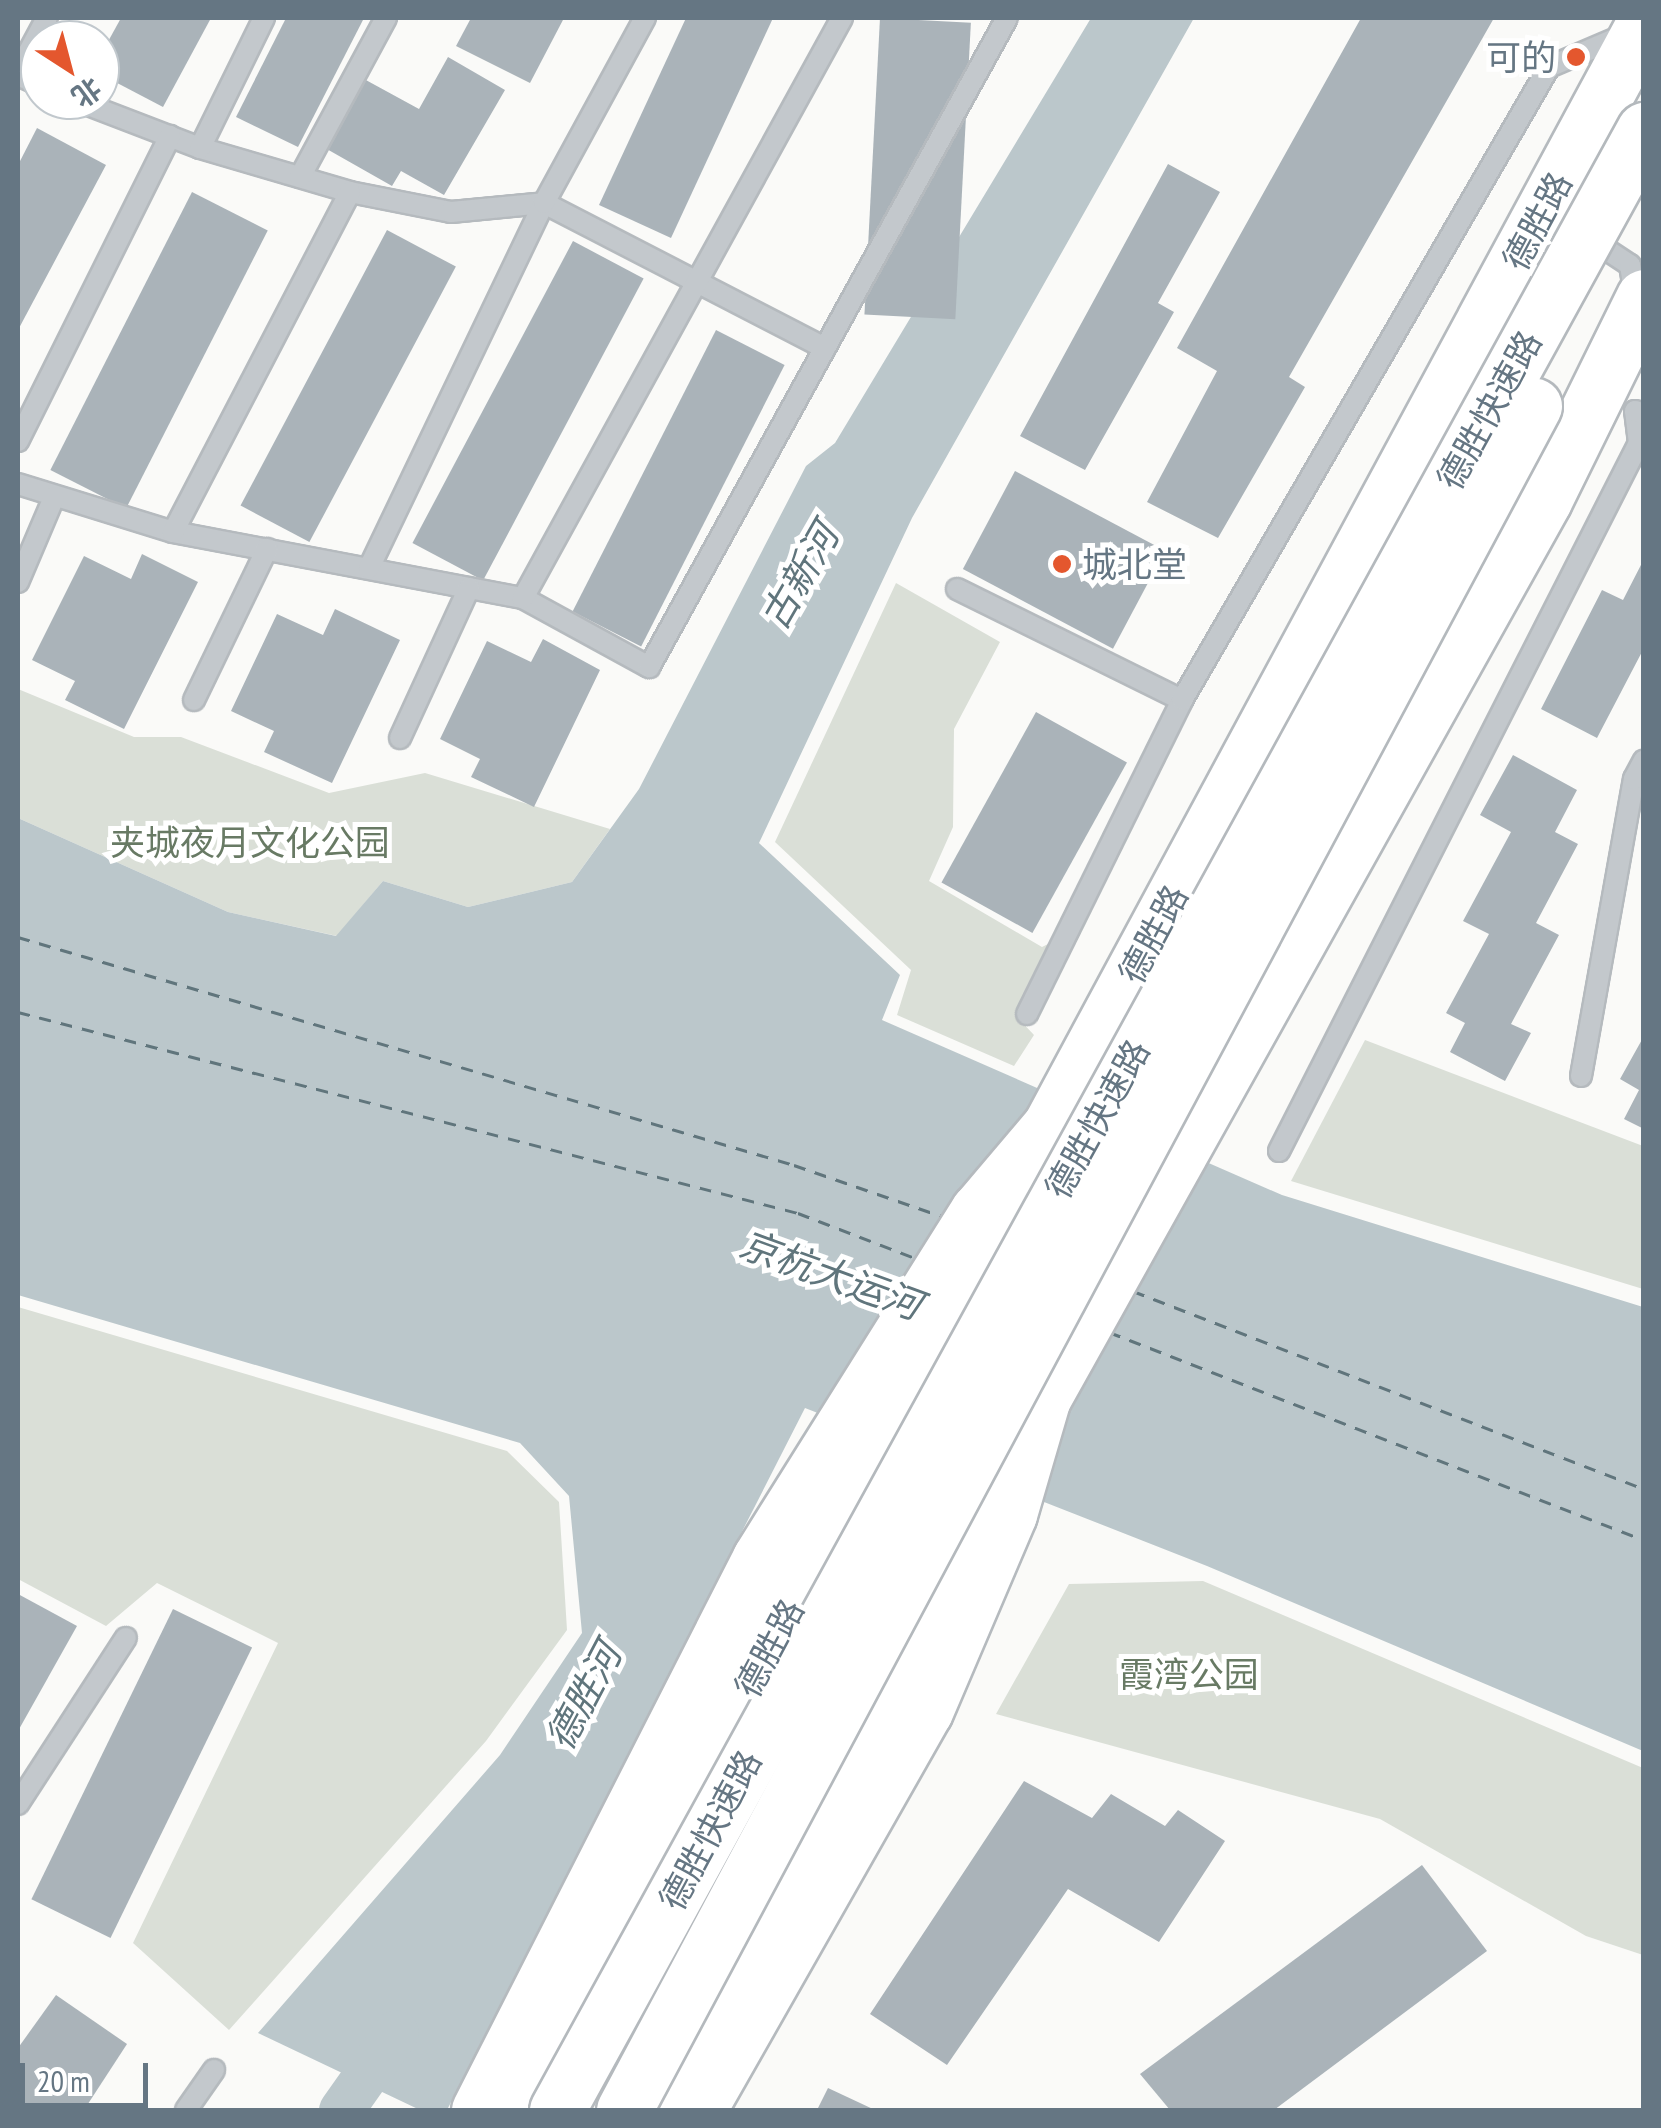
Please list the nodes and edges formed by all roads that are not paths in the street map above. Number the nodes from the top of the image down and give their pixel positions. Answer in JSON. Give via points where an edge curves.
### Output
{"nodes":[{"id":1,"x":47,"y":18,"type":"edge"},
{"id":2,"x":264,"y":18,"type":"edge"},
{"id":3,"x":386,"y":18,"type":"edge"},
{"id":4,"x":644,"y":18,"type":"edge"},
{"id":5,"x":842,"y":18,"type":"edge"},
{"id":6,"x":1007,"y":18,"type":"edge"},
{"id":7,"x":1642,"y":25,"type":"edge"},
{"id":8,"x":18,"y":74,"type":"edge"},
{"id":9,"x":120,"y":117,"type":"edge"},
{"id":10,"x":1644,"y":130,"type":"edge"},
{"id":11,"x":170,"y":136,"type":"junction"},
{"id":12,"x":200,"y":148,"type":"junction"},
{"id":13,"x":300,"y":177,"type":"junction"},
{"id":14,"x":350,"y":192,"type":"junction"},
{"id":15,"x":1644,"y":200,"type":"edge"},
{"id":16,"x":544,"y":203,"type":"junction"},
{"id":17,"x":1526,"y":242,"type":"junction"},
{"id":18,"x":698,"y":279,"type":"junction"},
{"id":19,"x":1640,"y":303,"type":"edge"},
{"id":20,"x":824,"y":348,"type":"junction"},
{"id":21,"x":1644,"y":414,"type":"edge"},
{"id":22,"x":18,"y":441,"type":"edge"},
{"id":23,"x":18,"y":484,"type":"edge"},
{"id":24,"x":54,"y":497,"type":"junction"},
{"id":25,"x":173,"y":532,"type":"junction"},
{"id":26,"x":267,"y":549,"type":"junction"},
{"id":27,"x":369,"y":568,"type":"junction"},
{"id":28,"x":18,"y":582,"type":"edge"},
{"id":29,"x":469,"y":588,"type":"junction"},
{"id":30,"x":957,"y":589,"type":"dead end"},
{"id":31,"x":522,"y":598,"type":"junction"},
{"id":32,"x":194,"y":700,"type":"dead end"},
{"id":33,"x":1182,"y":700,"type":"junction"},
{"id":34,"x":400,"y":738,"type":"dead end"},
{"id":35,"x":1640,"y":774,"type":"edge"},
{"id":36,"x":1027,"y":1014,"type":"dead end"},
{"id":37,"x":1581,"y":1076,"type":"dead end"},
{"id":38,"x":1050,"y":1126,"type":"junction"},
{"id":39,"x":1279,"y":1151,"type":"dead end"},
{"id":40,"x":1043,"y":1398,"type":"junction"},
{"id":41,"x":126,"y":1638,"type":"dead end"},
{"id":42,"x":18,"y":1804,"type":"edge"},
{"id":43,"x":214,"y":2070,"type":"dead end"},
{"id":44,"x":186,"y":2110,"type":"edge"},
{"id":45,"x":479,"y":2110,"type":"edge"},
{"id":46,"x":520,"y":2110,"type":"edge"},
{"id":47,"x":557,"y":2110,"type":"edge"},
{"id":48,"x":624,"y":2110,"type":"edge"},
{"id":49,"x":660,"y":2110,"type":"edge"},
{"id":50,"x":698,"y":2110,"type":"edge"}],
"edges":[{"from":1,"to":8,"type":"lane"},
{"from":2,"to":12,"type":"lane"},
{"from":3,"to":13,"type":"lane"},
{"from":4,"to":16,"type":"lane"},
{"from":5,"to":18,"type":"lane"},
{"from":6,"to":20,"type":"lane"},
{"from":7,"to":17,"type":"main road","name":"德胜路"},
{"from":7,"to":33,"type":"lane","via":[[1549,67]]},
{"from":9,"to":11,"type":"lane"},
{"from":10,"to":47,"type":"main road","name":"德胜快速路","bridge":true},
{"from":11,"to":12,"type":"lane"},
{"from":11,"to":22,"type":"lane"},
{"from":12,"to":13,"type":"lane"},
{"from":13,"to":14,"type":"lane"},
{"from":14,"to":16,"type":"lane","via":[[451,212]]},
{"from":14,"to":25,"type":"lane"},
{"from":15,"to":48,"type":"main road","name":"德胜快速路","bridge":true},
{"from":16,"to":18,"type":"lane"},
{"from":16,"to":27,"type":"lane"},
{"from":17,"to":19,"type":"lane","via":[[1567,222],[1630,265]]},
{"from":17,"to":38,"type":"main road","name":"德胜路"},
{"from":18,"to":20,"type":"lane"},
{"from":18,"to":31,"type":"lane"},
{"from":19,"to":40,"type":"main road","via":[[1544,500]]},
{"from":20,"to":31,"type":"lane","via":[[649,667]]},
{"from":21,"to":39,"type":"lane","via":[[1635,410],[1639,443]]},
{"from":23,"to":24,"type":"lane"},
{"from":24,"to":25,"type":"lane"},
{"from":24,"to":28,"type":"lane"},
{"from":25,"to":26,"type":"lane"},
{"from":26,"to":27,"type":"lane"},
{"from":26,"to":32,"type":"lane"},
{"from":27,"to":29,"type":"lane"},
{"from":29,"to":31,"type":"lane"},
{"from":29,"to":34,"type":"lane"},
{"from":30,"to":33,"type":"lane"},
{"from":33,"to":36,"type":"lane"},
{"from":35,"to":37,"type":"lane"},
{"from":38,"to":45,"type":"main road","via":[[978,1210],[760,1558]]},
{"from":38,"to":46,"type":"main road","name":"德胜路"},
{"from":40,"to":49,"type":"main road"},
{"from":40,"to":50,"type":"main road","via":[[1009,1514],[925,1711]]},
{"from":41,"to":42,"type":"lane"},
{"from":43,"to":44,"type":"lane"}]}
